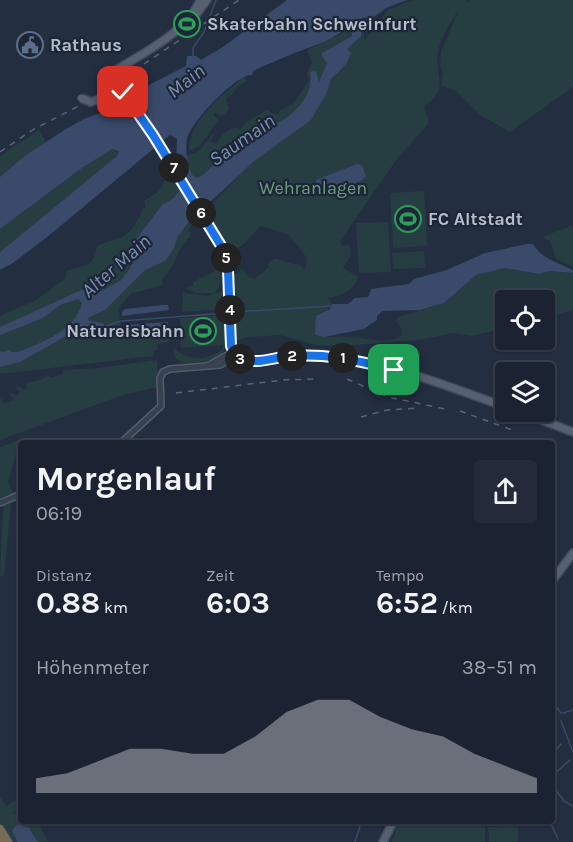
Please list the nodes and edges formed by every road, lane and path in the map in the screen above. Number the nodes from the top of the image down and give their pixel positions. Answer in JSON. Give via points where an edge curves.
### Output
{"nodes":[{"id":1,"x":203,"y":2,"type":"edge"},
{"id":2,"x":123,"y":92,"type":"junction"},
{"id":3,"x":81,"y":98,"type":"dead end"},
{"id":4,"x":234,"y":351,"type":"junction"},
{"id":5,"x":495,"y":403,"type":"edge"},
{"id":6,"x":547,"y":422,"type":"edge"},
{"id":7,"x":573,"y":432,"type":"edge"},
{"id":8,"x":124,"y":440,"type":"edge"},
{"id":9,"x":18,"y":495,"type":"edge"},
{"id":10,"x":0,"y":504,"type":"edge"},
{"id":11,"x":573,"y":553,"type":"edge"},
{"id":12,"x":555,"y":577,"type":"edge"},
{"id":13,"x":392,"y":824,"type":"edge"},
{"id":14,"x":0,"y":829,"type":"edge"},
{"id":15,"x":8,"y":842,"type":"edge"},
{"id":16,"x":383,"y":842,"type":"edge"}],
"edges":[{"from":1,"to":2,"type":"main road","via":[[158,45],[111,76]]},
{"from":2,"to":3,"type":"main road","bridge":true,"via":[[91,102]]},
{"from":2,"to":4,"type":"main road","via":[[223,249],[229,275]]},
{"from":4,"to":5,"type":"main road","via":[[248,361],[305,355],[341,358],[383,367]]},
{"from":4,"to":8,"type":"street","via":[[220,365],[163,372],[161,405]]},
{"from":6,"to":7,"type":"main road"},
{"from":9,"to":10,"type":"street"},
{"from":11,"to":12,"type":"main road"},
{"from":13,"to":16,"type":"main road"},
{"from":14,"to":15,"type":"highway"}]}
